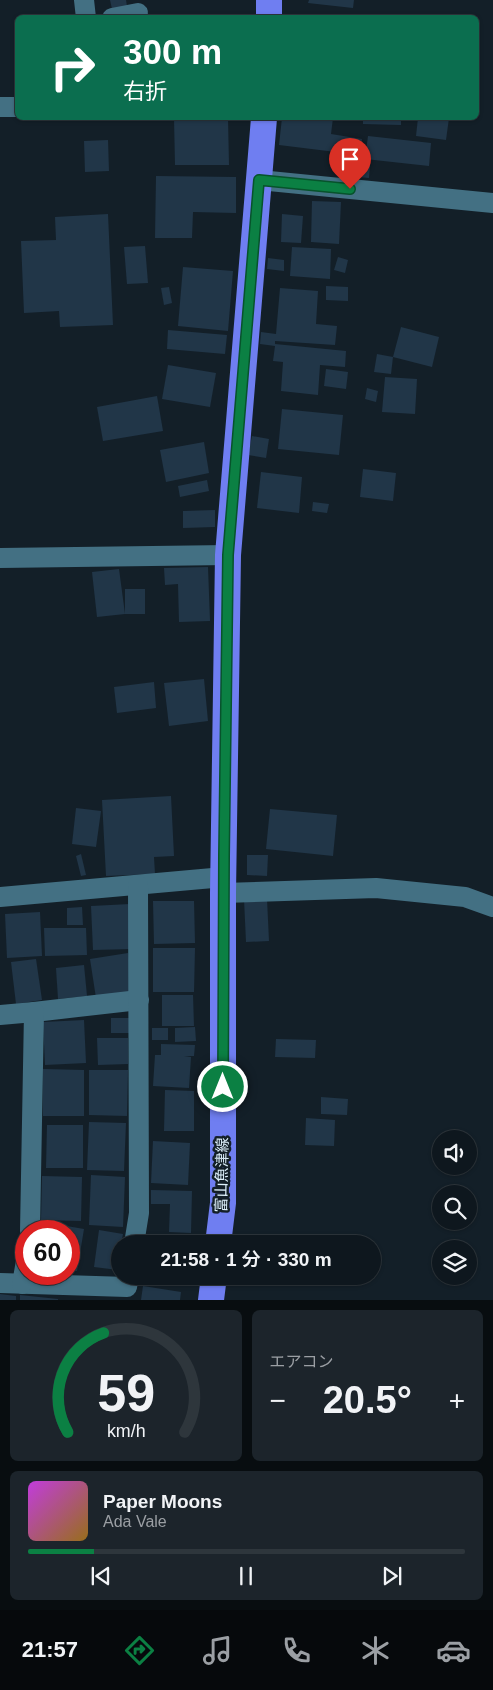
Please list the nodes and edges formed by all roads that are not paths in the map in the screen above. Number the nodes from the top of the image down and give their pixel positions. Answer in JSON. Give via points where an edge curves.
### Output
{"nodes":[{"id":1,"x":84,"y":0,"type":"edge"},
{"id":2,"x":269,"y":0,"type":"edge"},
{"id":3,"x":138,"y":13,"type":"dead end"},
{"id":4,"x":86,"y":15,"type":"edge"},
{"id":5,"x":128,"y":15,"type":"edge"},
{"id":6,"x":269,"y":15,"type":"edge"},
{"id":7,"x":15,"y":107,"type":"edge"},
{"id":8,"x":0,"y":108,"type":"edge"},
{"id":9,"x":264,"y":120,"type":"edge"},
{"id":10,"x":259,"y":180,"type":"junction"},
{"id":11,"x":493,"y":203,"type":"edge"},
{"id":12,"x":228,"y":555,"type":"junction"},
{"id":13,"x":0,"y":558,"type":"edge"},
{"id":14,"x":138,"y":885,"type":"junction"},
{"id":15,"x":224,"y":885,"type":"junction"},
{"id":16,"x":0,"y":897,"type":"edge"},
{"id":17,"x":493,"y":907,"type":"edge"},
{"id":18,"x":139,"y":1000,"type":"junction"},
{"id":19,"x":34,"y":1012,"type":"junction"},
{"id":20,"x":0,"y":1015,"type":"edge"},
{"id":21,"x":30,"y":1220,"type":"edge"},
{"id":22,"x":135,"y":1235,"type":"edge"},
{"id":23,"x":219,"y":1235,"type":"edge"},
{"id":24,"x":0,"y":1283,"type":"edge"},
{"id":25,"x":15,"y":1284,"type":"edge"},
{"id":26,"x":48,"y":1285,"type":"edge"},
{"id":27,"x":213,"y":1285,"type":"edge"},
{"id":28,"x":127,"y":1288,"type":"edge"},
{"id":29,"x":212,"y":1300,"type":"edge"}],
"edges":[{"from":1,"to":4,"type":"street"},
{"from":2,"to":6,"type":"main road"},
{"from":3,"to":5,"type":"street"},
{"from":7,"to":8,"type":"street"},
{"from":9,"to":10,"type":"main road","name":"富山魚津線"},
{"from":10,"to":11,"type":"street"},
{"from":10,"to":12,"type":"main road","name":"富山魚津線"},
{"from":12,"to":13,"type":"street"},
{"from":12,"to":15,"type":"main road","name":"富山魚津線"},
{"from":14,"to":15,"type":"street"},
{"from":14,"to":16,"type":"street"},
{"from":14,"to":18,"type":"street"},
{"from":15,"to":17,"type":"street","via":[[376,888],[465,897]]},
{"from":15,"to":23,"type":"main road","name":"富山魚津線","via":[[223,1203]]},
{"from":18,"to":19,"type":"street"},
{"from":18,"to":22,"type":"street","via":[[139,1213]]},
{"from":19,"to":20,"type":"street"},
{"from":19,"to":21,"type":"street"},
{"from":24,"to":25,"type":"street"},
{"from":26,"to":28,"type":"street"},
{"from":27,"to":29,"type":"main road"}]}
